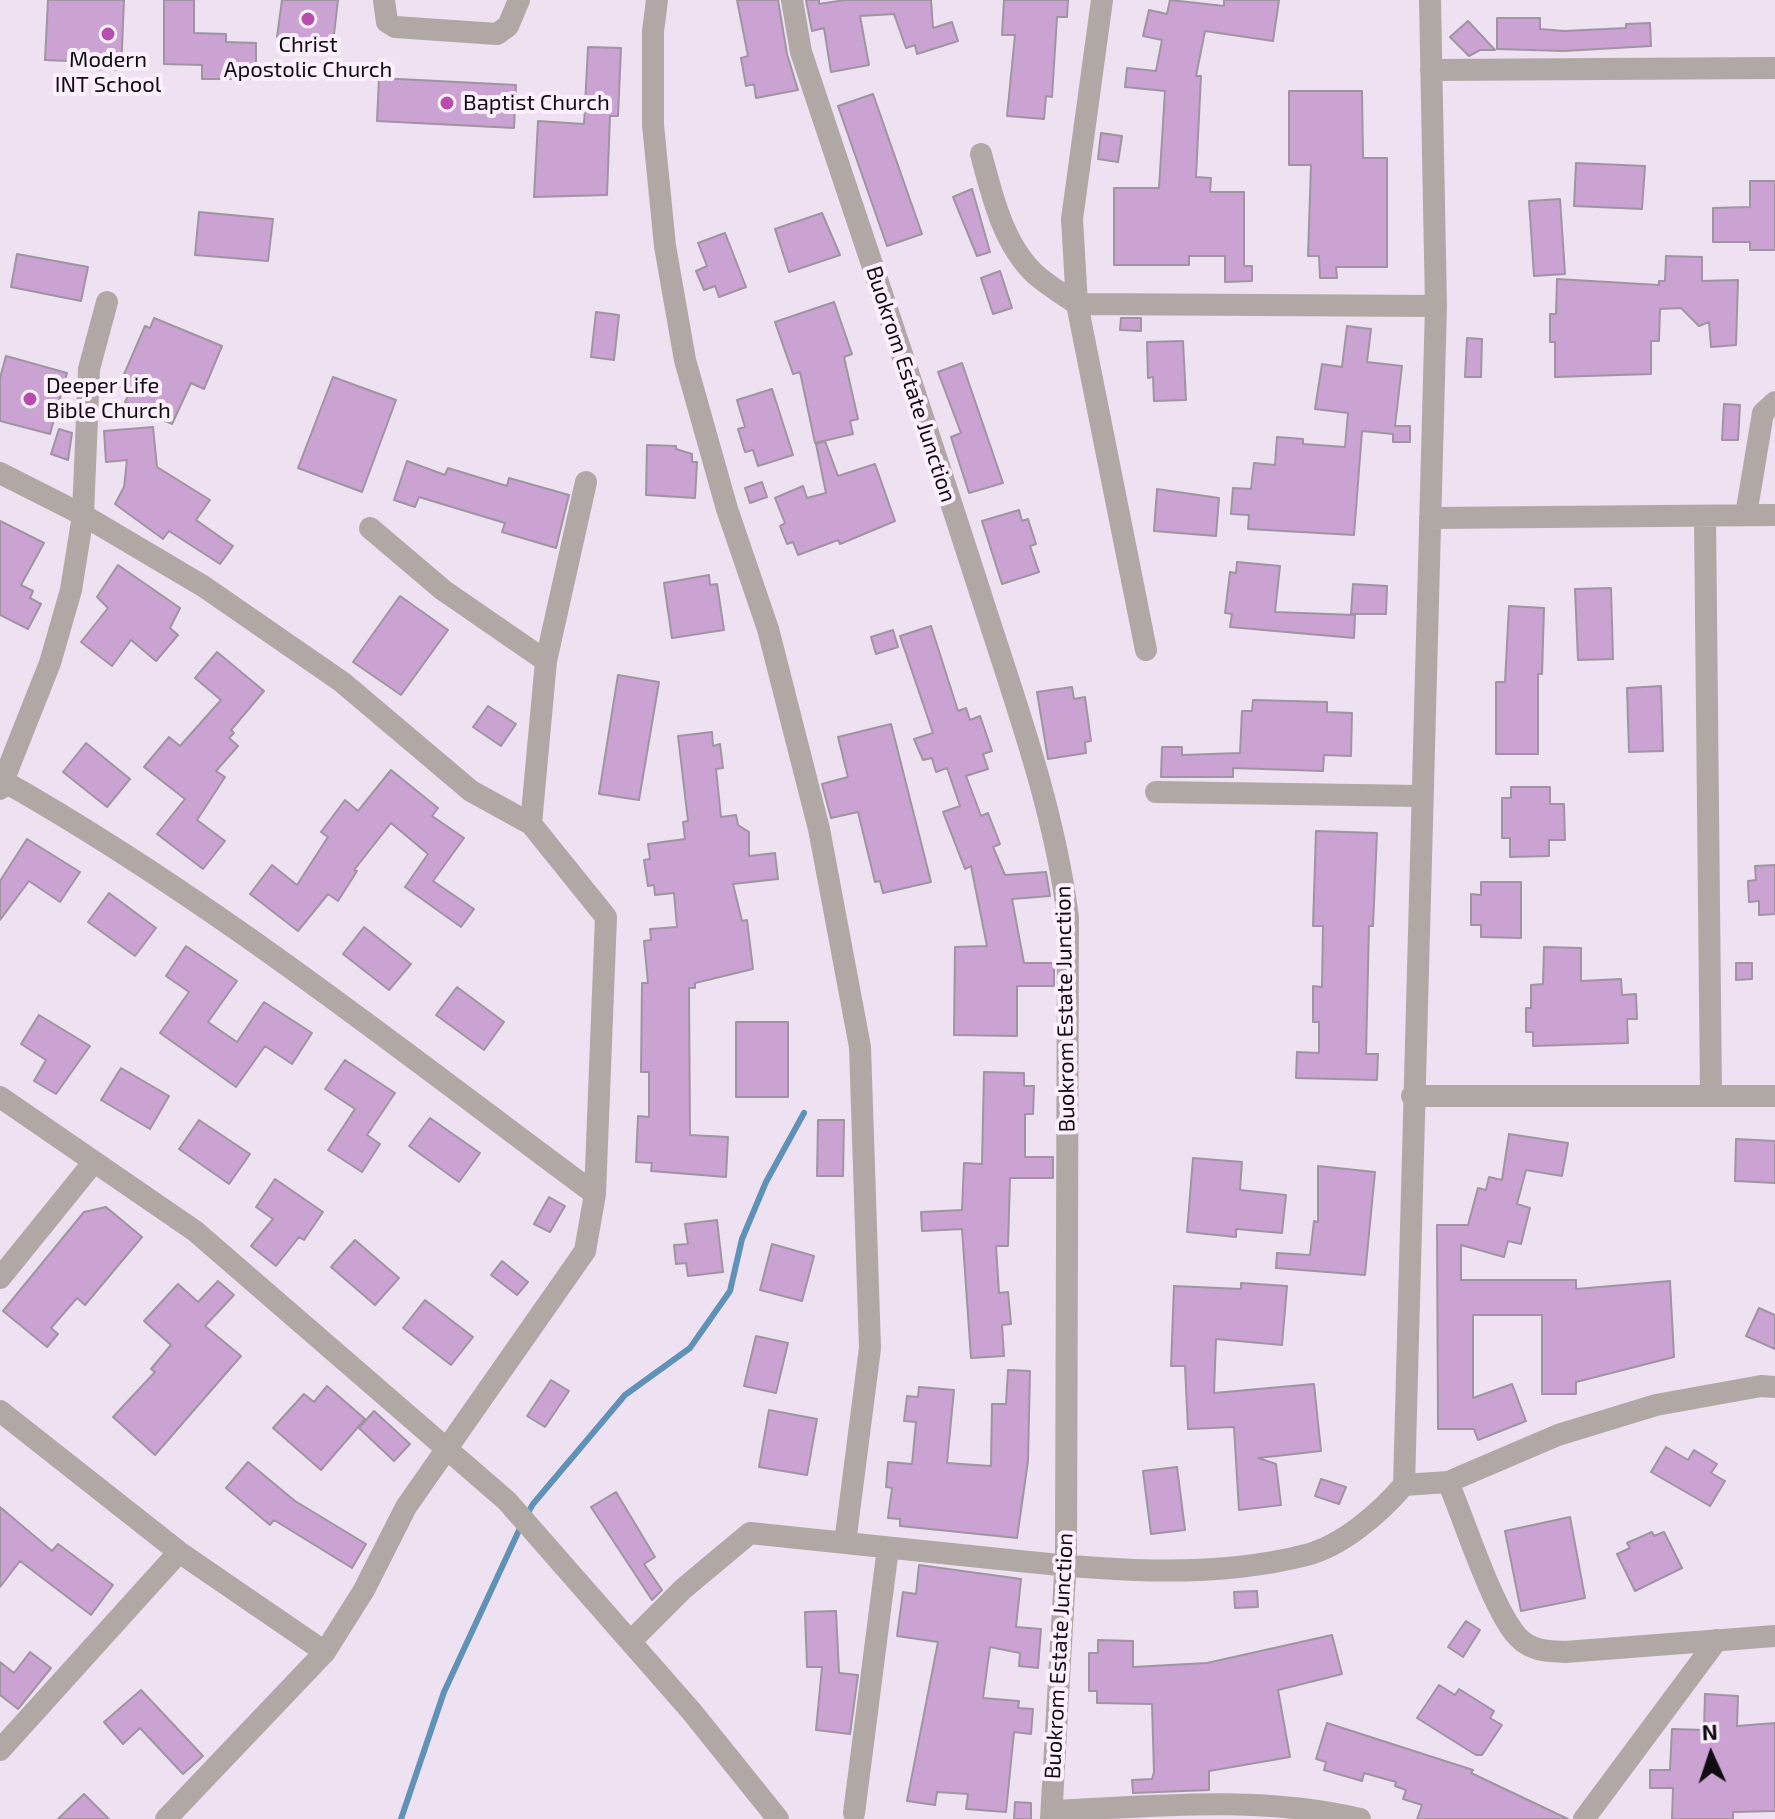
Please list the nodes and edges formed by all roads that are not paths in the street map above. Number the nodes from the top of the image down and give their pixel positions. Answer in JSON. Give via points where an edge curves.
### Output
{"nodes":[{"id":1,"x":384,"y":0,"type":"edge"},
{"id":2,"x":519,"y":0,"type":"edge"},
{"id":3,"x":657,"y":0,"type":"edge"},
{"id":4,"x":792,"y":0,"type":"edge"},
{"id":5,"x":1102,"y":0,"type":"edge"},
{"id":6,"x":1430,"y":0,"type":"edge"},
{"id":7,"x":1775,"y":68,"type":"edge"},
{"id":8,"x":1431,"y":70,"type":"junction"},
{"id":9,"x":981,"y":154,"type":"dead end"},
{"id":10,"x":107,"y":302,"type":"dead end"},
{"id":11,"x":1077,"y":304,"type":"junction"},
{"id":12,"x":1436,"y":306,"type":"junction"},
{"id":13,"x":1775,"y":402,"type":"edge"},
{"id":14,"x":0,"y":473,"type":"edge"},
{"id":15,"x":586,"y":482,"type":"dead end"},
{"id":16,"x":83,"y":515,"type":"junction"},
{"id":17,"x":1746,"y":515,"type":"junction"},
{"id":18,"x":1775,"y":515,"type":"edge"},
{"id":19,"x":1705,"y":516,"type":"junction"},
{"id":20,"x":1430,"y":518,"type":"junction"},
{"id":21,"x":370,"y":528,"type":"dead end"},
{"id":22,"x":1146,"y":650,"type":"dead end"},
{"id":23,"x":546,"y":661,"type":"junction"},
{"id":24,"x":1,"y":783,"type":"edge"},
{"id":25,"x":1156,"y":792,"type":"dead end"},
{"id":26,"x":1421,"y":796,"type":"junction"},
{"id":27,"x":531,"y":824,"type":"junction"},
{"id":28,"x":1412,"y":1096,"type":"junction"},
{"id":29,"x":1711,"y":1096,"type":"junction"},
{"id":30,"x":1775,"y":1096,"type":"edge"},
{"id":31,"x":0,"y":1097,"type":"edge"},
{"id":32,"x":93,"y":1163,"type":"junction"},
{"id":33,"x":595,"y":1194,"type":"junction"},
{"id":34,"x":0,"y":1278,"type":"edge"},
{"id":35,"x":1775,"y":1387,"type":"edge"},
{"id":36,"x":0,"y":1411,"type":"edge"},
{"id":37,"x":445,"y":1447,"type":"junction"},
{"id":38,"x":1448,"y":1482,"type":"junction"},
{"id":39,"x":1404,"y":1485,"type":"junction"},
{"id":40,"x":845,"y":1543,"type":"junction"},
{"id":41,"x":888,"y":1548,"type":"junction"},
{"id":42,"x":179,"y":1552,"type":"junction"},
{"id":43,"x":1065,"y":1566,"type":"junction"},
{"id":44,"x":1775,"y":1636,"type":"edge"},
{"id":45,"x":1717,"y":1640,"type":"junction"},
{"id":46,"x":631,"y":1641,"type":"junction"},
{"id":47,"x":325,"y":1652,"type":"junction"},
{"id":48,"x":0,"y":1750,"type":"edge"},
{"id":49,"x":854,"y":1813,"type":"dead end"},
{"id":50,"x":1051,"y":1815,"type":"edge"},
{"id":51,"x":166,"y":1819,"type":"edge"},
{"id":52,"x":778,"y":1819,"type":"edge"},
{"id":53,"x":1360,"y":1819,"type":"edge"},
{"id":54,"x":1584,"y":1819,"type":"edge"}],
"edges":[{"from":1,"to":2,"type":"street","via":[[387,22],[395,27],[497,34],[508,26]]},
{"from":3,"to":40,"type":"street","via":[[653,125],[665,246],[685,360],[768,629],[819,829],[860,1047],[870,1348]]},
{"from":4,"to":43,"type":"street","name":"Buokrom Estate Junction","via":[[801,52],[972,565],[1061,862],[1068,918]]},
{"from":5,"to":11,"type":"street","via":[[1072,219]]},
{"from":6,"to":8,"type":"street"},
{"from":7,"to":8,"type":"street"},
{"from":8,"to":12,"type":"street"},
{"from":9,"to":11,"type":"street","via":[[1011,241],[1034,273]]},
{"from":10,"to":16,"type":"street","via":[[89,369]]},
{"from":11,"to":12,"type":"street"},
{"from":11,"to":22,"type":"street"},
{"from":12,"to":20,"type":"street"},
{"from":13,"to":17,"type":"street","via":[[1763,413]]},
{"from":14,"to":16,"type":"street"},
{"from":15,"to":23,"type":"street"},
{"from":16,"to":24,"type":"street","via":[[71,590],[50,663]]},
{"from":16,"to":27,"type":"street","via":[[203,586],[342,682],[471,791]]},
{"from":17,"to":18,"type":"street"},
{"from":17,"to":19,"type":"street"},
{"from":19,"to":20,"type":"street"},
{"from":19,"to":29,"type":"street"},
{"from":20,"to":26,"type":"street"},
{"from":21,"to":23,"type":"street","via":[[443,590]]},
{"from":23,"to":27,"type":"street"},
{"from":24,"to":33,"type":"street","via":[[154,876],[302,978]]},
{"from":25,"to":26,"type":"street"},
{"from":26,"to":28,"type":"street"},
{"from":27,"to":33,"type":"street","via":[[606,917]]},
{"from":28,"to":29,"type":"street"},
{"from":28,"to":39,"type":"street"},
{"from":29,"to":30,"type":"street"},
{"from":31,"to":32,"type":"street"},
{"from":32,"to":34,"type":"street"},
{"from":32,"to":37,"type":"street","via":[[195,1231]]},
{"from":33,"to":37,"type":"street","via":[[585,1251]]},
{"from":35,"to":38,"type":"street","via":[[1656,1405],[1558,1435]]},
{"from":36,"to":42,"type":"street"},
{"from":37,"to":46,"type":"street","via":[[543,1538]]},
{"from":37,"to":47,"type":"street"},
{"from":38,"to":39,"type":"street"},
{"from":38,"to":45,"type":"street","via":[[1503,1615],[1519,1638],[1537,1650]]},
{"from":39,"to":43,"type":"street","via":[[1377,1517],[1310,1555],[1234,1568]]},
{"from":40,"to":41,"type":"street"},
{"from":40,"to":46,"type":"street","via":[[750,1533]]},
{"from":41,"to":43,"type":"street"},
{"from":41,"to":49,"type":"street"},
{"from":42,"to":47,"type":"street"},
{"from":42,"to":48,"type":"street"},
{"from":43,"to":50,"type":"street","name":"Buokrom Estate Junction"},
{"from":44,"to":45,"type":"street"},
{"from":45,"to":54,"type":"street"},
{"from":46,"to":52,"type":"street"},
{"from":47,"to":51,"type":"street"},
{"from":50,"to":53,"type":"street","via":[[1250,1804],[1324,1810]]}]}
